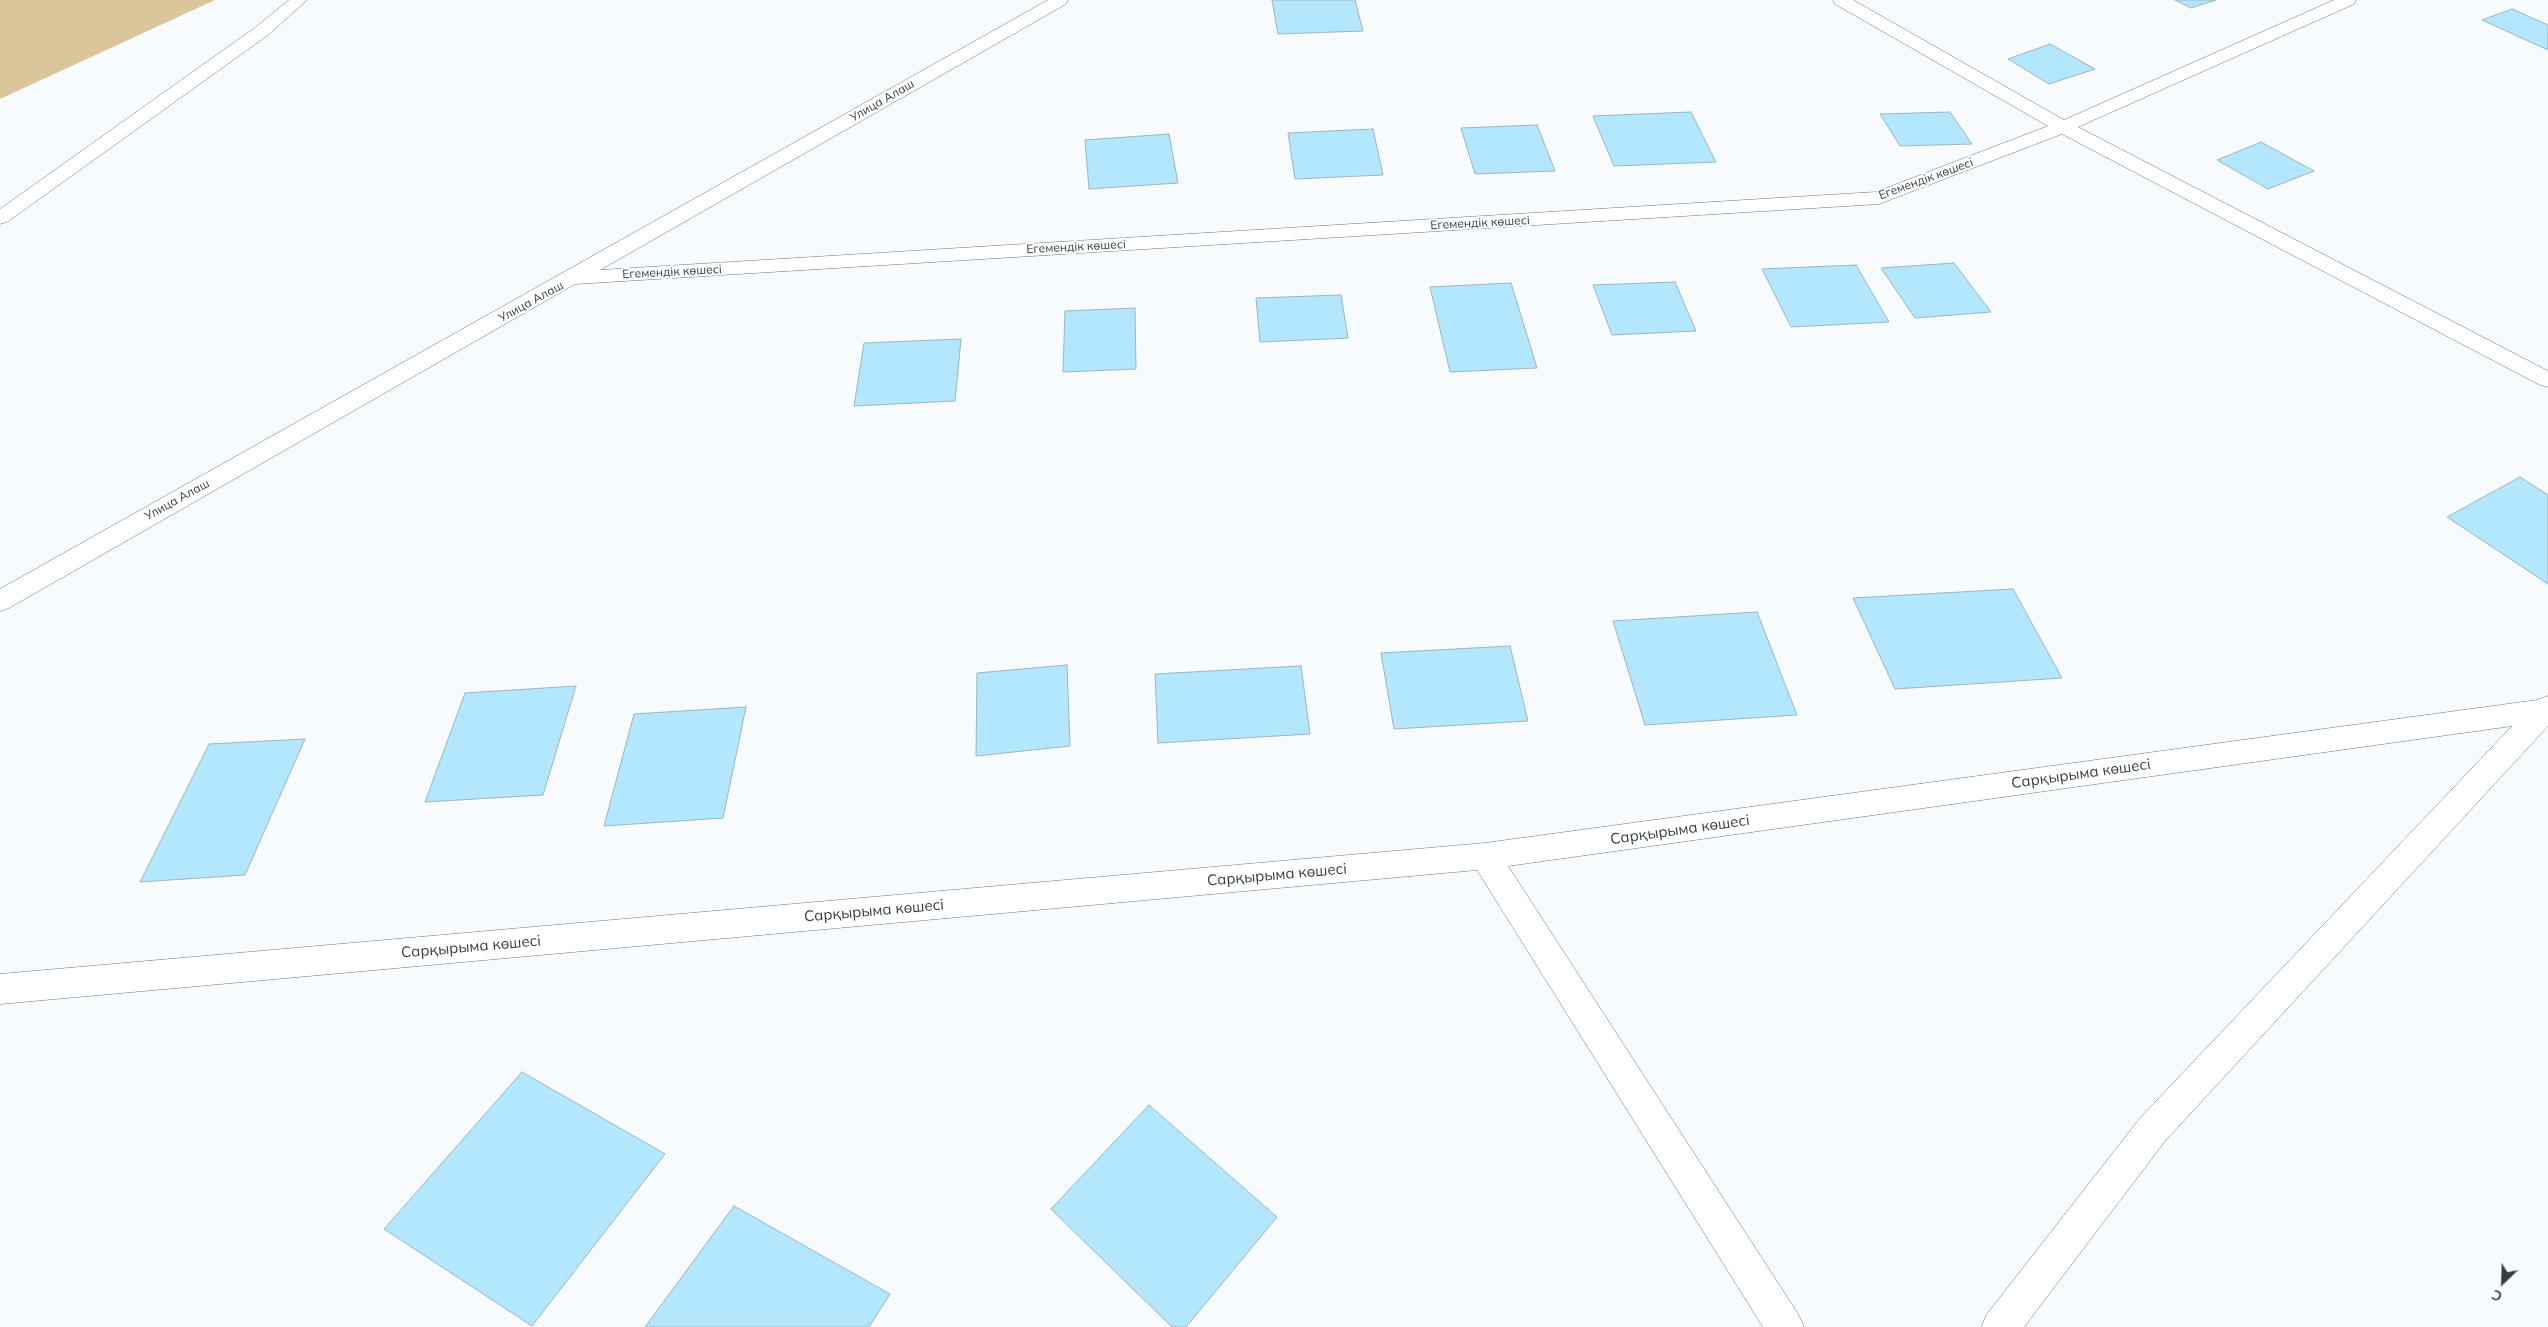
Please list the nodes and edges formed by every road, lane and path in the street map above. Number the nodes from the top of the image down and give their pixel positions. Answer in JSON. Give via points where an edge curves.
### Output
{"nodes":[{"id":1,"x":298,"y":0,"type":"edge"},
{"id":2,"x":1060,"y":0,"type":"edge"},
{"id":3,"x":1841,"y":0,"type":"edge"},
{"id":4,"x":2348,"y":0,"type":"edge"},
{"id":5,"x":2063,"y":127,"type":"junction"},
{"id":6,"x":0,"y":218,"type":"edge"},
{"id":7,"x":573,"y":278,"type":"junction"},
{"id":8,"x":2548,"y":380,"type":"edge"},
{"id":9,"x":0,"y":601,"type":"edge"},
{"id":10,"x":2546,"y":709,"type":"edge"},
{"id":11,"x":1485,"y":856,"type":"junction"},
{"id":12,"x":0,"y":989,"type":"edge"},
{"id":13,"x":1785,"y":1327,"type":"edge"},
{"id":14,"x":2000,"y":1327,"type":"edge"}],
"edges":[{"from":1,"to":6,"type":"street","via":[[262,31]]},
{"from":2,"to":7,"type":"street","name":"Улица Алаш"},
{"from":3,"to":5,"type":"street"},
{"from":4,"to":5,"type":"street","name":"Егемендік көшесі"},
{"from":5,"to":7,"type":"street","name":"Егемендік көшесі","via":[[1879,198]]},
{"from":5,"to":8,"type":"street"},
{"from":7,"to":9,"type":"street","name":"Улица Алаш"},
{"from":10,"to":11,"type":"street","name":"Сарқырыма көшесі"},
{"from":10,"to":14,"type":"street","via":[[2153,1129]]},
{"from":11,"to":12,"type":"street","name":"Сарқырыма көшесі"},
{"from":11,"to":13,"type":"street"}]}
